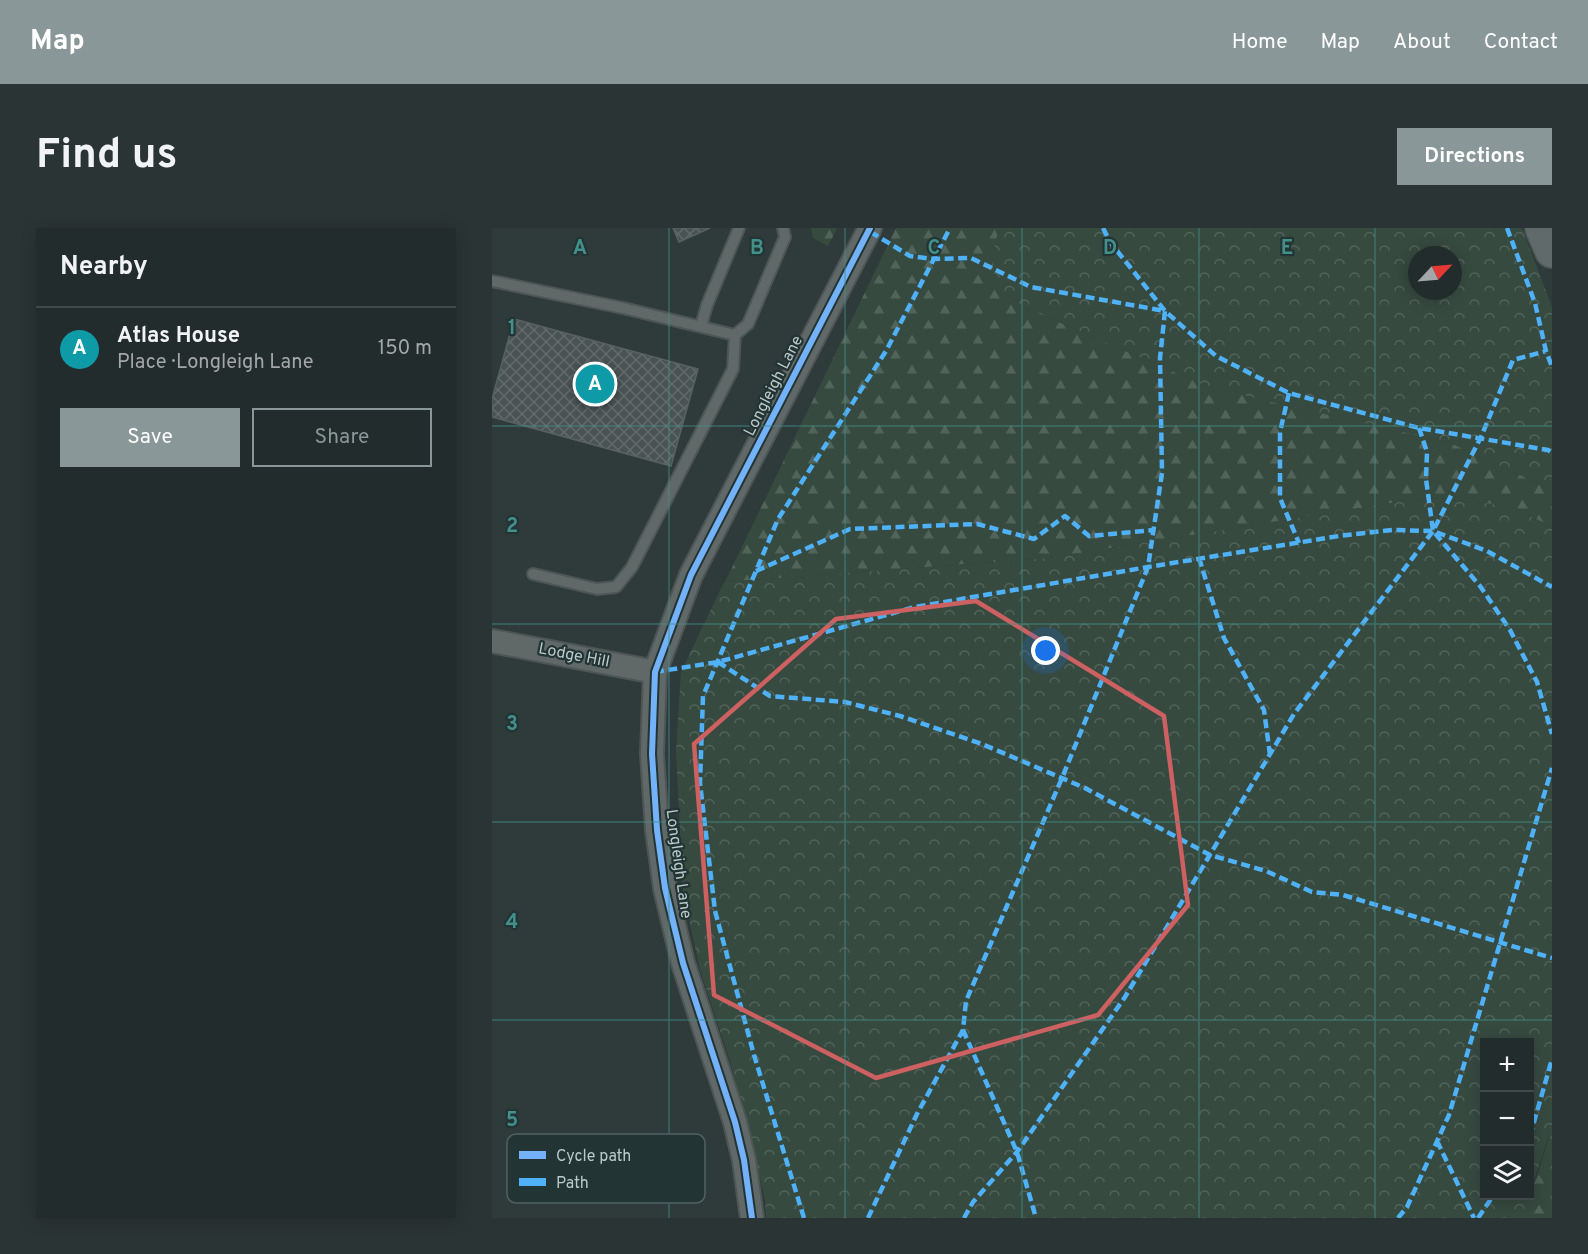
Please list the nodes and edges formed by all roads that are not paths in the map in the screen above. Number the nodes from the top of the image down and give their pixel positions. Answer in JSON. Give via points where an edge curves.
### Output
{"nodes":[{"id":1,"x":739,"y":228,"type":"edge"},
{"id":2,"x":783,"y":228,"type":"edge"},
{"id":3,"x":870,"y":228,"type":"edge"},
{"id":4,"x":1542,"y":228,"type":"edge"},
{"id":5,"x":1552,"y":251,"type":"edge"},
{"id":6,"x":492,"y":281,"type":"edge"},
{"id":7,"x":701,"y":326,"type":"junction"},
{"id":8,"x":735,"y":335,"type":"junction"},
{"id":9,"x":533,"y":574,"type":"dead end"},
{"id":10,"x":492,"y":640,"type":"edge"},
{"id":11,"x":655,"y":672,"type":"junction"},
{"id":12,"x":752,"y":1218,"type":"edge"}],
"edges":[{"from":1,"to":7,"type":"lane"},
{"from":2,"to":8,"type":"lane","via":[[785,237],[748,324]]},
{"from":3,"to":11,"type":"street","name":"Longleigh Lane","via":[[691,575]]},
{"from":4,"to":5,"type":"main road"},
{"from":6,"to":7,"type":"lane"},
{"from":7,"to":8,"type":"lane"},
{"from":8,"to":9,"type":"lane","via":[[733,369],[669,499],[632,567],[616,587],[597,589]]},
{"from":10,"to":11,"type":"street","name":"Lodge Hill"},
{"from":11,"to":12,"type":"street","name":"Longleigh Lane","via":[[652,754],[665,888],[686,974],[735,1122]]}]}
